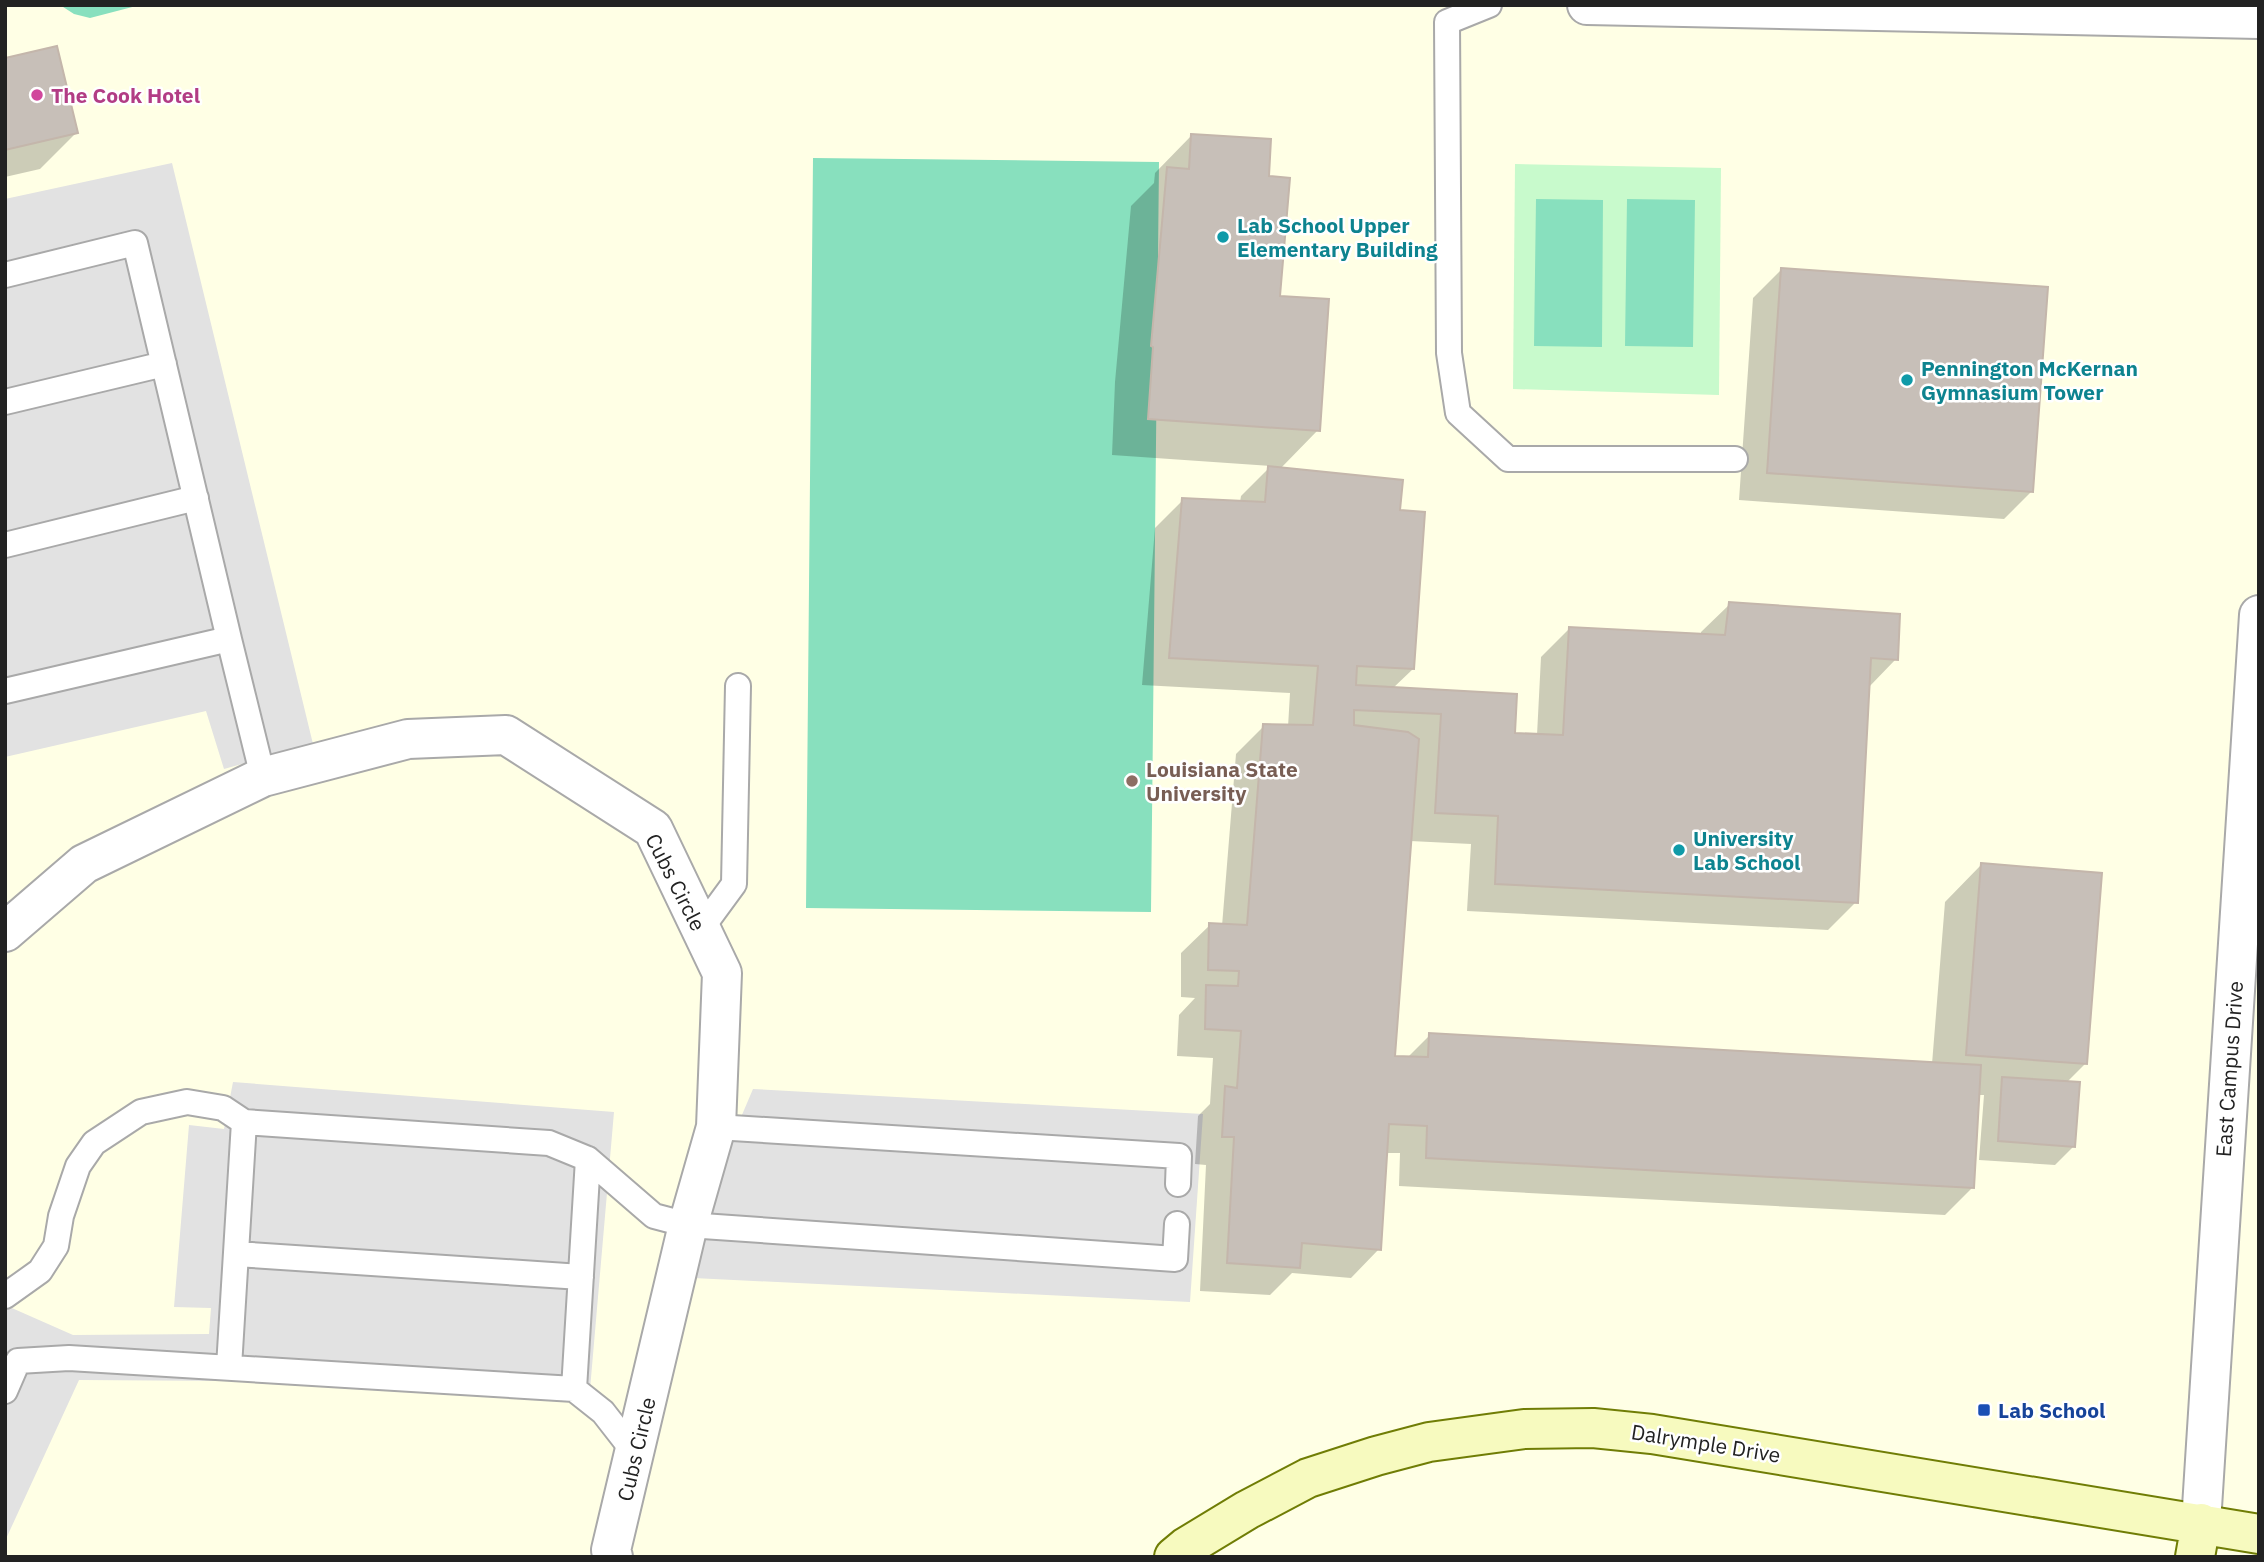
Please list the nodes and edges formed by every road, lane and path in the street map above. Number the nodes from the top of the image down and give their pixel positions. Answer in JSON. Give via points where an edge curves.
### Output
{"nodes":[{"id":1,"x":1489,"y":5,"type":"edge"},
{"id":2,"x":1587,"y":5,"type":"edge"},
{"id":3,"x":2014,"y":10,"type":"edge"},
{"id":4,"x":2102,"y":11,"type":"edge"},
{"id":5,"x":2259,"y":19,"type":"edge"},
{"id":6,"x":5,"y":275,"type":"edge"},
{"id":7,"x":164,"y":364,"type":"junction"},
{"id":8,"x":5,"y":402,"type":"edge"},
{"id":9,"x":1735,"y":459,"type":"dead end"},
{"id":10,"x":196,"y":498,"type":"junction"},
{"id":11,"x":5,"y":545,"type":"edge"},
{"id":12,"x":2259,"y":615,"type":"edge"},
{"id":13,"x":229,"y":639,"type":"junction"},
{"id":14,"x":738,"y":686,"type":"dead end"},
{"id":15,"x":5,"y":691,"type":"edge"},
{"id":16,"x":263,"y":777,"type":"junction"},
{"id":17,"x":701,"y":929,"type":"junction"},
{"id":18,"x":5,"y":932,"type":"edge"},
{"id":19,"x":244,"y":1122,"type":"junction"},
{"id":20,"x":716,"y":1127,"type":"junction"},
{"id":21,"x":588,"y":1159,"type":"junction"},
{"id":22,"x":1178,"y":1184,"type":"dead end"},
{"id":23,"x":1177,"y":1224,"type":"dead end"},
{"id":24,"x":688,"y":1226,"type":"junction"},
{"id":25,"x":236,"y":1254,"type":"junction"},
{"id":26,"x":581,"y":1277,"type":"junction"},
{"id":27,"x":5,"y":1296,"type":"edge"},
{"id":28,"x":229,"y":1367,"type":"junction"},
{"id":29,"x":574,"y":1389,"type":"junction"},
{"id":30,"x":5,"y":1391,"type":"edge"},
{"id":31,"x":635,"y":1453,"type":"junction"},
{"id":32,"x":2259,"y":1534,"type":"edge"},
{"id":33,"x":2198,"y":1540,"type":"edge"},
{"id":34,"x":613,"y":1557,"type":"edge"},
{"id":35,"x":1174,"y":1557,"type":"edge"}],
"edges":[{"from":1,"to":9,"type":"lane","via":[[1447,22],[1449,353],[1458,413],[1508,459]]},
{"from":2,"to":3,"type":"street"},
{"from":3,"to":4,"type":"street"},
{"from":4,"to":5,"type":"street"},
{"from":6,"to":7,"type":"lane","via":[[135,243]]},
{"from":7,"to":8,"type":"lane"},
{"from":7,"to":10,"type":"lane"},
{"from":10,"to":11,"type":"lane"},
{"from":10,"to":13,"type":"lane"},
{"from":12,"to":33,"type":"street","name":"East Campus Drive"},
{"from":13,"to":15,"type":"lane"},
{"from":13,"to":16,"type":"lane"},
{"from":14,"to":17,"type":"lane","via":[[734,884]]},
{"from":16,"to":17,"type":"street","name":"Cubs Circle","via":[[408,739],[506,735],[653,829]]},
{"from":16,"to":18,"type":"street","name":"Cubs Circle","via":[[85,864]]},
{"from":17,"to":20,"type":"street","name":"Cubs Circle","via":[[722,973]]},
{"from":19,"to":21,"type":"lane","via":[[550,1143]]},
{"from":19,"to":25,"type":"lane"},
{"from":19,"to":27,"type":"lane","via":[[223,1108],[187,1102],[141,1112],[94,1143],[78,1166],[56,1246],[40,1271]]},
{"from":20,"to":22,"type":"lane","via":[[1179,1156]]},
{"from":20,"to":24,"type":"street","name":"Cubs Circle"},
{"from":21,"to":24,"type":"lane","via":[[654,1216]]},
{"from":21,"to":26,"type":"lane"},
{"from":23,"to":24,"type":"lane","via":[[1175,1259]]},
{"from":24,"to":31,"type":"street","name":"Cubs Circle"},
{"from":25,"to":26,"type":"lane"},
{"from":25,"to":28,"type":"lane"},
{"from":26,"to":29,"type":"lane"},
{"from":28,"to":29,"type":"lane"},
{"from":28,"to":30,"type":"lane","via":[[69,1358],[18,1361]]},
{"from":29,"to":31,"type":"lane","via":[[603,1412]]},
{"from":31,"to":34,"type":"street","name":"Cubs Circle"},
{"from":32,"to":33,"type":"street","name":"Dalrymple Drive"},
{"from":33,"to":35,"type":"street","name":"Dalrymple Drive","via":[[1652,1434],[1593,1428],[1524,1429],[1429,1442],[1308,1478]]}]}
